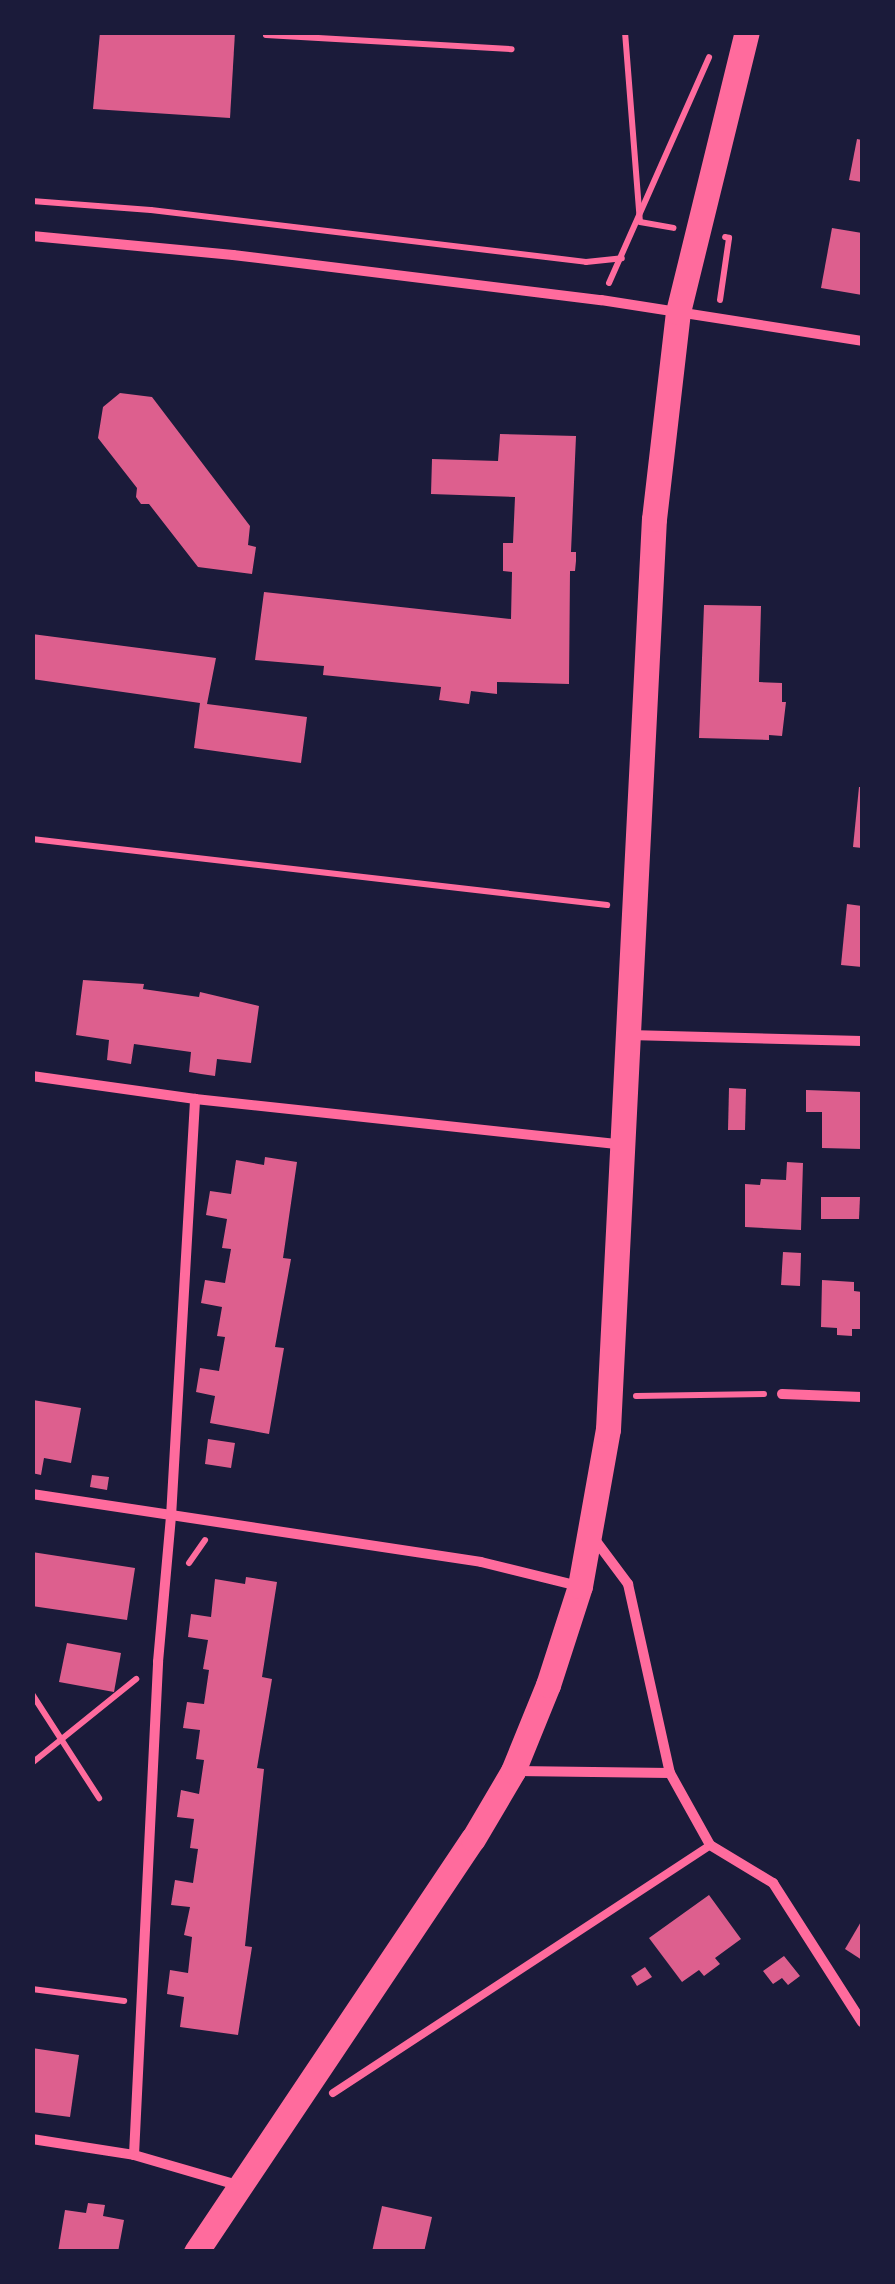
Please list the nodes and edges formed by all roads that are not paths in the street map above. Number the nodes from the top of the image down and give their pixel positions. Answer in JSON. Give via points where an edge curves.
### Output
{"nodes":[{"id":1,"x":747,"y":32,"type":"edge"},
{"id":2,"x":32,"y":236,"type":"edge"},
{"id":3,"x":678,"y":312,"type":"junction"},
{"id":4,"x":862,"y":342,"type":"edge"},
{"id":5,"x":628,"y":1034,"type":"junction"},
{"id":6,"x":862,"y":1040,"type":"edge"},
{"id":7,"x":32,"y":1076,"type":"edge"},
{"id":8,"x":195,"y":1099,"type":"junction"},
{"id":9,"x":624,"y":1145,"type":"junction"},
{"id":10,"x":782,"y":1394,"type":"road end"},
{"id":11,"x":862,"y":1396,"type":"edge"},
{"id":12,"x":32,"y":1494,"type":"edge"},
{"id":13,"x":171,"y":1517,"type":"junction"},
{"id":14,"x":591,"y":1535,"type":"junction"},
{"id":15,"x":580,"y":1586,"type":"junction"},
{"id":16,"x":513,"y":1771,"type":"junction"},
{"id":17,"x":670,"y":1773,"type":"junction"},
{"id":18,"x":710,"y":1846,"type":"junction"},
{"id":19,"x":862,"y":2022,"type":"edge"},
{"id":20,"x":333,"y":2093,"type":"dead end"},
{"id":21,"x":32,"y":2139,"type":"edge"},
{"id":22,"x":134,"y":2156,"type":"junction"},
{"id":23,"x":237,"y":2185,"type":"junction"},
{"id":24,"x":196,"y":2252,"type":"edge"}],
"edges":[{"from":1,"to":3,"type":"main road"},
{"from":2,"to":3,"type":"street"},
{"from":3,"to":4,"type":"street"},
{"from":3,"to":5,"type":"main road","via":[[654,519]]},
{"from":5,"to":6,"type":"street"},
{"from":5,"to":9,"type":"main road"},
{"from":7,"to":8,"type":"street"},
{"from":8,"to":9,"type":"street"},
{"from":8,"to":13,"type":"street"},
{"from":9,"to":14,"type":"main road","via":[[610,1396]]},
{"from":10,"to":11,"type":"street"},
{"from":12,"to":13,"type":"street"},
{"from":13,"to":15,"type":"street","via":[[482,1562]]},
{"from":13,"to":22,"type":"street"},
{"from":14,"to":15,"type":"main road"},
{"from":14,"to":17,"type":"street","via":[[632,1598]]},
{"from":15,"to":16,"type":"main road"},
{"from":16,"to":17,"type":"street"},
{"from":16,"to":23,"type":"main road"},
{"from":17,"to":18,"type":"street"},
{"from":18,"to":19,"type":"street","via":[[772,1882]]},
{"from":18,"to":20,"type":"lane"},
{"from":21,"to":22,"type":"street"},
{"from":22,"to":23,"type":"street"},
{"from":23,"to":24,"type":"main road"}]}
